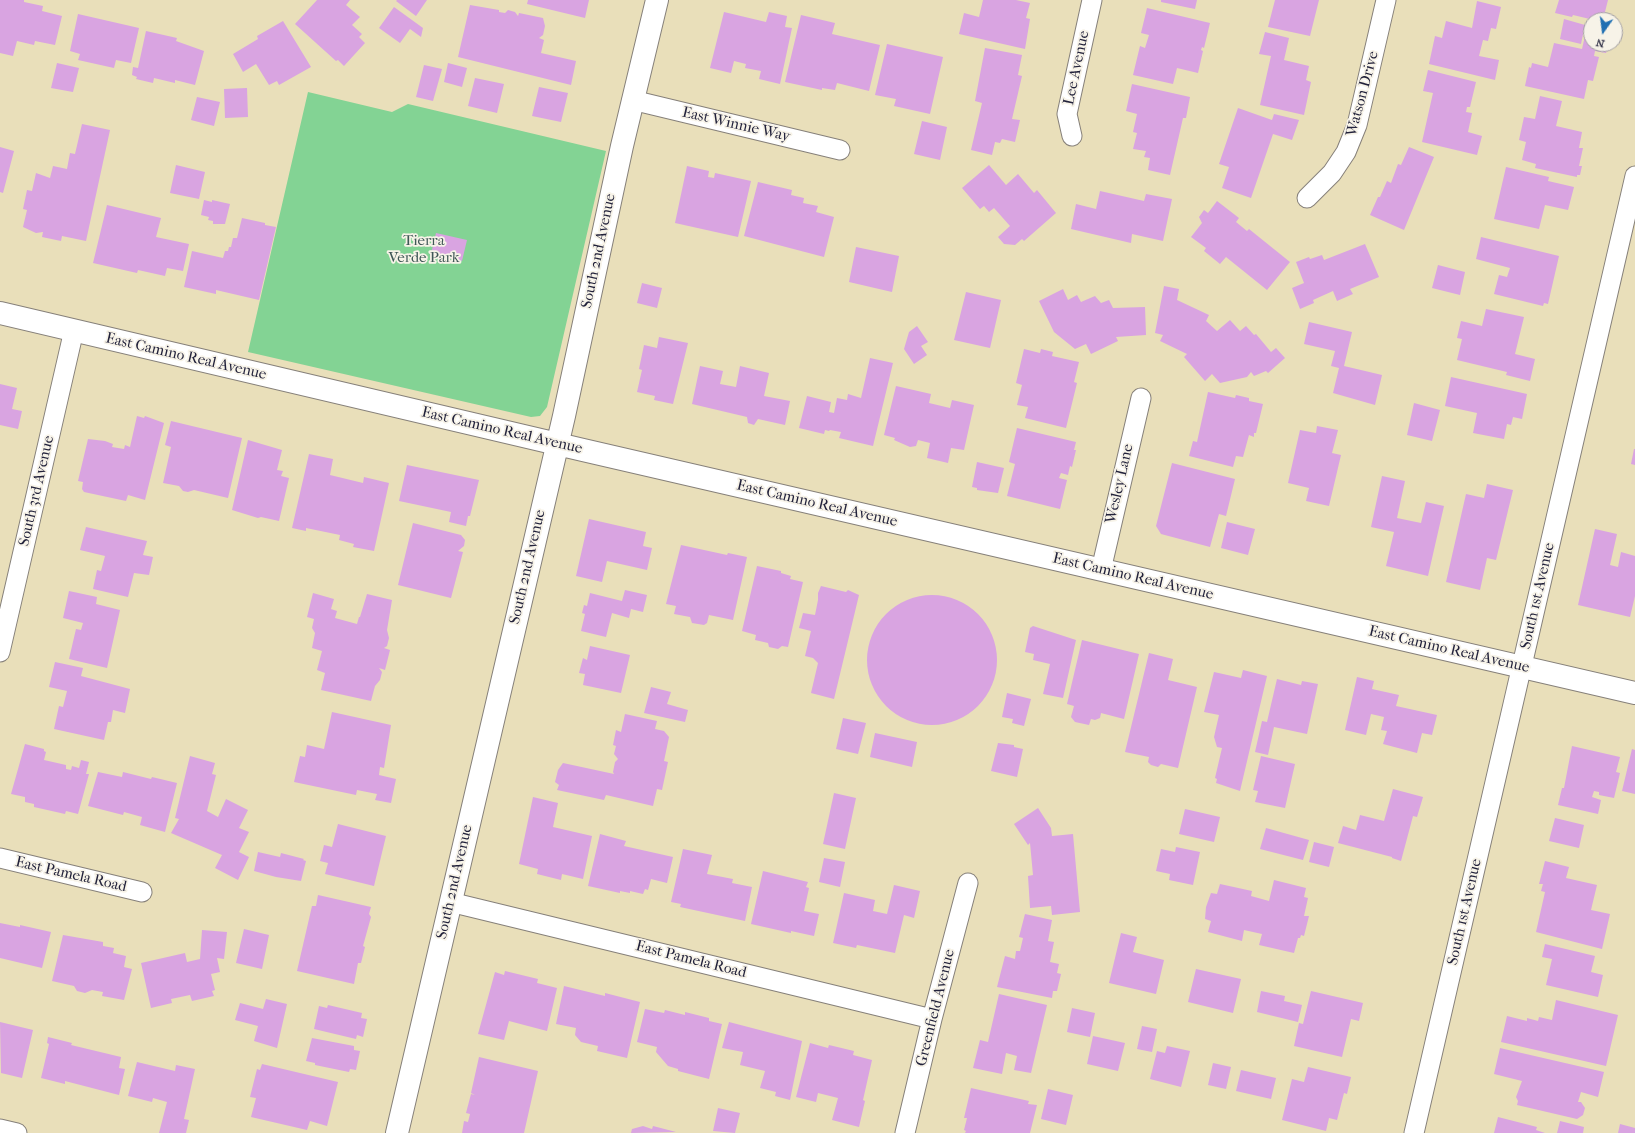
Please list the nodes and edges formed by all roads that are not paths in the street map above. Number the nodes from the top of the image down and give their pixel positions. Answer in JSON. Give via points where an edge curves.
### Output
{"nodes":[{"id":1,"x":656,"y":0,"type":"edge"},
{"id":2,"x":1092,"y":0,"type":"edge"},
{"id":3,"x":1386,"y":0,"type":"edge"},
{"id":4,"x":632,"y":100,"type":"junction"},
{"id":5,"x":1072,"y":136,"type":"dead end"},
{"id":6,"x":840,"y":150,"type":"dead end"},
{"id":7,"x":1635,"y":176,"type":"edge"},
{"id":8,"x":1306,"y":198,"type":"dead end"},
{"id":9,"x":0,"y":313,"type":"edge"},
{"id":10,"x":74,"y":330,"type":"junction"},
{"id":11,"x":1140,"y":398,"type":"dead end"},
{"id":12,"x":557,"y":444,"type":"junction"},
{"id":13,"x":1101,"y":570,"type":"junction"},
{"id":14,"x":0,"y":652,"type":"edge"},
{"id":15,"x":1522,"y":667,"type":"junction"},
{"id":16,"x":1635,"y":693,"type":"edge"},
{"id":17,"x":0,"y":858,"type":"edge"},
{"id":18,"x":968,"y":883,"type":"dead end"},
{"id":19,"x":142,"y":892,"type":"dead end"},
{"id":20,"x":450,"y":902,"type":"junction"},
{"id":21,"x":932,"y":1019,"type":"junction"},
{"id":22,"x":0,"y":1129,"type":"edge"},
{"id":23,"x":17,"y":1133,"type":"edge"},
{"id":24,"x":397,"y":1133,"type":"edge"},
{"id":25,"x":905,"y":1133,"type":"edge"},
{"id":26,"x":1414,"y":1133,"type":"edge"}],
"edges":[{"from":1,"to":4,"type":"street","name":"South 2nd Avenue"},
{"from":2,"to":5,"type":"street","name":"Lee Avenue","via":[[1067,114]]},
{"from":3,"to":8,"type":"street","name":"Watson Drive","via":[[1357,124],[1346,152],[1332,173]]},
{"from":4,"to":6,"type":"street","name":"East Winnie Way"},
{"from":4,"to":12,"type":"street","name":"South 2nd Avenue"},
{"from":7,"to":15,"type":"street","name":"South 1st Avenue"},
{"from":9,"to":10,"type":"street","name":"East Camino Real Avenue"},
{"from":10,"to":12,"type":"street","name":"East Camino Real Avenue"},
{"from":10,"to":14,"type":"street","name":"South 3rd Avenue"},
{"from":11,"to":13,"type":"street","name":"Wesley Lane"},
{"from":12,"to":13,"type":"street","name":"East Camino Real Avenue"},
{"from":12,"to":20,"type":"street","name":"South 2nd Avenue"},
{"from":13,"to":15,"type":"street","name":"East Camino Real Avenue"},
{"from":15,"to":16,"type":"street","name":"East Camino Real Avenue"},
{"from":15,"to":26,"type":"street","name":"South 1st Avenue"},
{"from":17,"to":19,"type":"street","name":"East Pamela Road"},
{"from":18,"to":21,"type":"street","name":"Greenfield Avenue"},
{"from":20,"to":21,"type":"street","name":"East Pamela Road"},
{"from":20,"to":24,"type":"street","name":"South 2nd Avenue"},
{"from":21,"to":25,"type":"street","name":"Greenfield Avenue"},
{"from":22,"to":23,"type":"street"}]}
